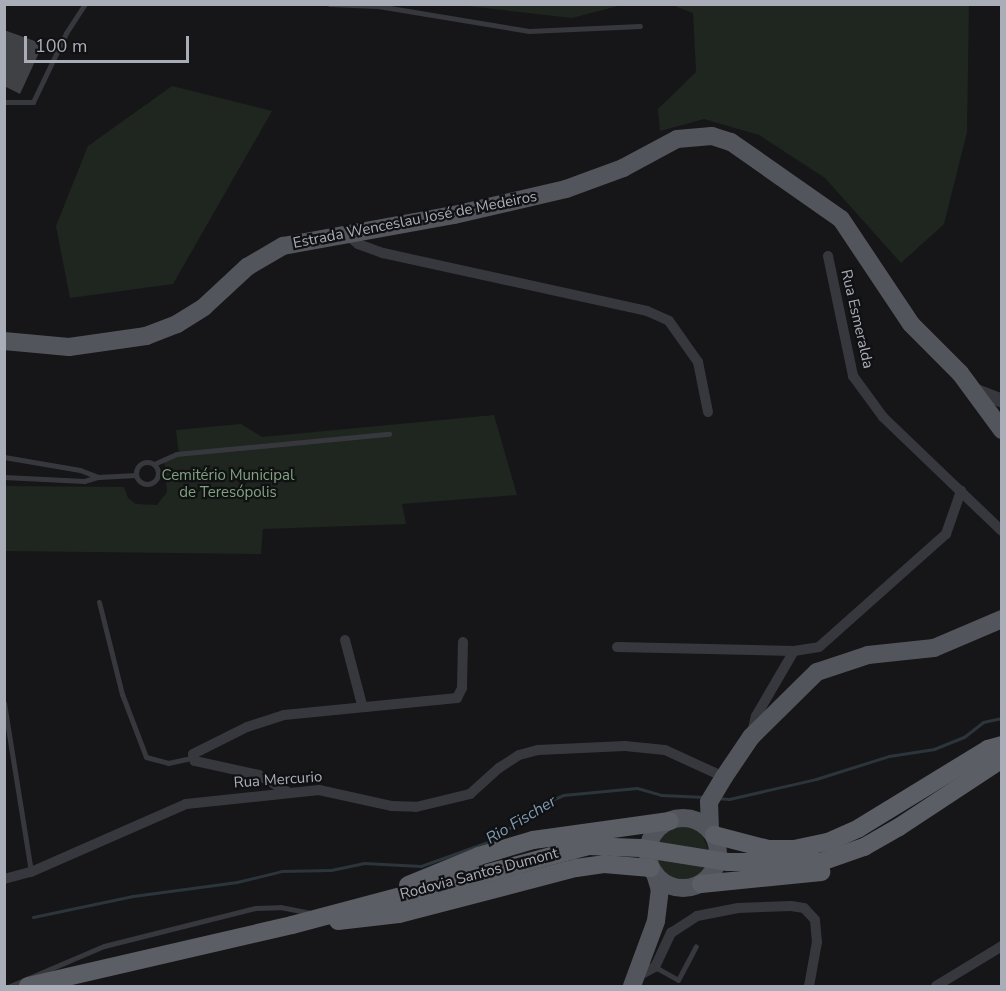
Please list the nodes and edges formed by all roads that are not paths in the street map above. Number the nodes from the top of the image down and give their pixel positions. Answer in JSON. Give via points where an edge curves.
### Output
{"nodes":[{"id":1,"x":85,"y":4,"type":"edge"},
{"id":2,"x":330,"y":4,"type":"edge"},
{"id":3,"x":640,"y":26,"type":"dead end"},
{"id":4,"x":4,"y":102,"type":"edge"},
{"id":5,"x":345,"y":233,"type":"junction"},
{"id":6,"x":828,"y":256,"type":"dead end"},
{"id":7,"x":4,"y":341,"type":"edge"},
{"id":8,"x":974,"y":390,"type":"junction"},
{"id":9,"x":1002,"y":401,"type":"edge"},
{"id":10,"x":708,"y":412,"type":"dead end"},
{"id":11,"x":1002,"y":430,"type":"edge"},
{"id":12,"x":389,"y":434,"type":"dead end"},
{"id":13,"x":4,"y":458,"type":"edge"},
{"id":14,"x":154,"y":464,"type":"junction"},
{"id":15,"x":136,"y":475,"type":"junction"},
{"id":16,"x":4,"y":477,"type":"edge"},
{"id":17,"x":98,"y":477,"type":"junction"},
{"id":18,"x":961,"y":491,"type":"junction"},
{"id":19,"x":1002,"y":531,"type":"edge"},
{"id":20,"x":99,"y":602,"type":"dead end"},
{"id":21,"x":1002,"y":619,"type":"edge"},
{"id":22,"x":345,"y":640,"type":"dead end"},
{"id":23,"x":463,"y":642,"type":"dead end"},
{"id":24,"x":617,"y":647,"type":"dead end"},
{"id":25,"x":794,"y":651,"type":"junction"},
{"id":26,"x":4,"y":703,"type":"edge"},
{"id":27,"x":362,"y":705,"type":"junction"},
{"id":28,"x":751,"y":737,"type":"junction"},
{"id":29,"x":1002,"y":745,"type":"edge"},
{"id":30,"x":192,"y":758,"type":"junction"},
{"id":31,"x":1002,"y":759,"type":"edge"},
{"id":32,"x":1002,"y":768,"type":"edge"},
{"id":33,"x":288,"y":792,"type":"junction"},
{"id":34,"x":715,"y":792,"type":"junction"},
{"id":35,"x":675,"y":819,"type":"junction"},
{"id":36,"x":712,"y":833,"type":"junction"},
{"id":37,"x":653,"y":871,"type":"junction"},
{"id":38,"x":31,"y":872,"type":"junction"},
{"id":39,"x":4,"y":879,"type":"edge"},
{"id":40,"x":694,"y":886,"type":"junction"},
{"id":41,"x":376,"y":902,"type":"junction"},
{"id":42,"x":323,"y":916,"type":"junction"},
{"id":43,"x":656,"y":921,"type":"junction"},
{"id":44,"x":292,"y":925,"type":"junction"},
{"id":45,"x":696,"y":946,"type":"dead end"},
{"id":46,"x":1002,"y":946,"type":"edge"},
{"id":47,"x":655,"y":967,"type":"junction"},
{"id":48,"x":634,"y":982,"type":"edge"},
{"id":49,"x":10,"y":987,"type":"edge"},
{"id":50,"x":28,"y":987,"type":"edge"},
{"id":51,"x":810,"y":987,"type":"edge"},
{"id":52,"x":936,"y":987,"type":"edge"}],
"edges":[{"from":1,"to":4,"type":"lane","via":[[66,33],[33,102]]},
{"from":2,"to":3,"type":"lane","via":[[378,6],[529,31]]},
{"from":5,"to":7,"type":"main road","name":"Estrada Wenceslau José de Medeiros","via":[[293,243],[269,253],[247,267],[204,307],[155,333],[69,347]]},
{"from":5,"to":8,"type":"main road","name":"Estrada Wenceslau José de Medeiros","via":[[454,215],[566,189],[623,168],[677,139],[712,136],[731,142],[841,219],[911,324]]},
{"from":5,"to":10,"type":"street","via":[[358,244],[383,253],[647,311],[669,321],[698,362]]},
{"from":6,"to":18,"type":"street","name":"Rua Esmeralda","via":[[853,376],[883,417]]},
{"from":8,"to":9,"type":"street"},
{"from":8,"to":11,"type":"main road","name":"Estrada Wenceslau José de Medeiros"},
{"from":12,"to":14,"type":"lane","via":[[176,454]]},
{"from":13,"to":17,"type":"lane","via":[[80,470]]},
{"from":14,"to":15,"type":"lane","via":[[141,464]]},
{"from":14,"to":15,"type":"lane","via":[[158,476],[155,481],[144,484]]},
{"from":15,"to":17,"type":"lane"},
{"from":16,"to":17,"type":"lane","via":[[84,481]]},
{"from":18,"to":19,"type":"street","name":"Rua Esmeralda"},
{"from":18,"to":25,"type":"street","via":[[952,522],[937,544],[826,642],[809,650]]},
{"from":20,"to":30,"type":"lane","via":[[122,694],[146,757],[168,764]]},
{"from":21,"to":28,"type":"main road","via":[[934,648],[860,657],[817,672]]},
{"from":22,"to":27,"type":"street"},
{"from":23,"to":27,"type":"street","via":[[462,688],[457,698]]},
{"from":24,"to":25,"type":"street"},
{"from":25,"to":28,"type":"street","via":[[756,716]]},
{"from":26,"to":38,"type":"lane"},
{"from":27,"to":30,"type":"street","via":[[267,719],[198,749]]},
{"from":28,"to":34,"type":"main road"},
{"from":29,"to":36,"type":"highway","via":[[988,749],[867,823],[828,842],[768,849]]},
{"from":30,"to":33,"type":"street","via":[[260,775]]},
{"from":31,"to":41,"type":"highway","name":"Rodovia Santos Dumont","via":[[864,847],[821,862],[727,862],[640,848],[588,846]]},
{"from":32,"to":40,"type":"highway","via":[[885,845],[836,868],[793,877]]},
{"from":33,"to":34,"type":"street","name":"Rua Mercurio","via":[[319,790],[392,806],[416,807],[470,794],[519,755],[538,750],[625,746],[685,756]]},
{"from":33,"to":38,"type":"street","name":"Rua Mercurio","via":[[166,810]]},
{"from":34,"to":35,"type":"main road"},
{"from":34,"to":36,"type":"main road"},
{"from":35,"to":36,"type":"main road","via":[[693,818]]},
{"from":35,"to":37,"type":"main road","via":[[650,840],[648,856]]},
{"from":35,"to":41,"type":"highway","via":[[533,840],[426,876]]},
{"from":36,"to":40,"type":"main road","via":[[718,858],[715,869]]},
{"from":37,"to":40,"type":"main road","via":[[671,887]]},
{"from":37,"to":43,"type":"main road","via":[[660,890]]},
{"from":37,"to":44,"type":"highway","via":[[604,864],[576,868],[399,914]]},
{"from":38,"to":39,"type":"street","name":"Rua Mercurio"},
{"from":40,"to":43,"type":"main road"},
{"from":41,"to":42,"type":"highway","name":"Rodovia Santos Dumont"},
{"from":42,"to":44,"type":"highway","name":"Rodovia Santos Dumont"},
{"from":42,"to":49,"type":"lane","via":[[280,907],[255,908],[104,946]]},
{"from":43,"to":48,"type":"main road"},
{"from":44,"to":50,"type":"highway","name":"Rodovia Santos Dumont"},
{"from":45,"to":47,"type":"lane","via":[[678,980]]},
{"from":46,"to":52,"type":"street"},
{"from":47,"to":48,"type":"street"},
{"from":47,"to":51,"type":"street","via":[[671,933],[697,916],[738,908],[804,908],[814,920],[817,942]]}]}
